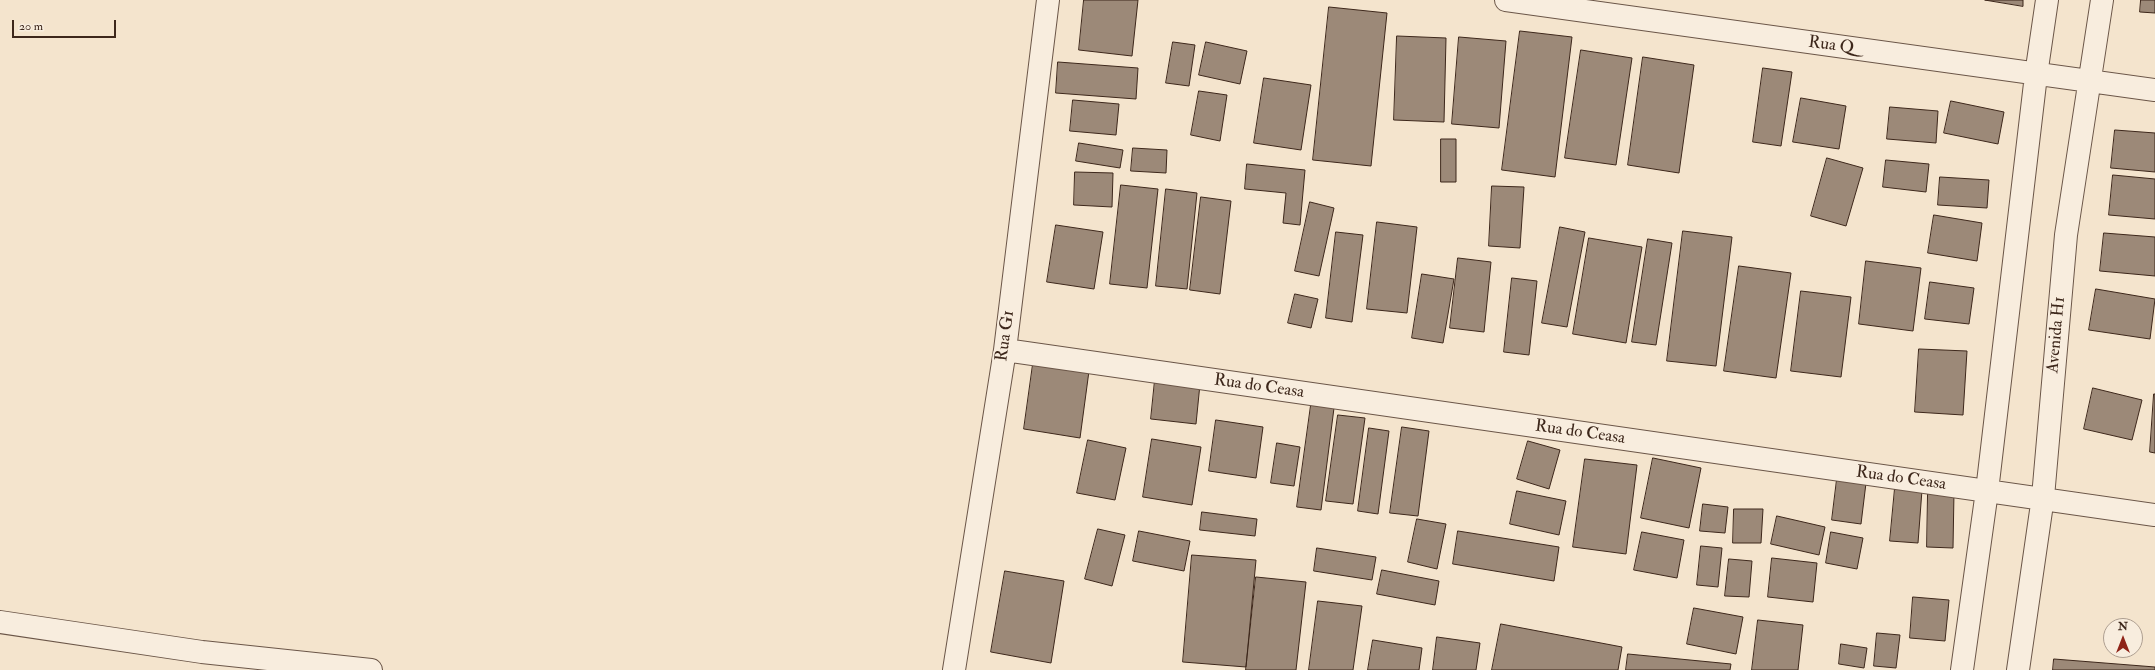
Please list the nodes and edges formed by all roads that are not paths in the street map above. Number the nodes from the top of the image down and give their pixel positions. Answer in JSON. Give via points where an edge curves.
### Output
{"nodes":[{"id":1,"x":1048,"y":0,"type":"edge"},
{"id":2,"x":1506,"y":0,"type":"edge"},
{"id":3,"x":2047,"y":0,"type":"edge"},
{"id":4,"x":2102,"y":0,"type":"edge"},
{"id":5,"x":2036,"y":74,"type":"junction"},
{"id":6,"x":2091,"y":81,"type":"junction"},
{"id":7,"x":2155,"y":90,"type":"edge"},
{"id":8,"x":1005,"y":350,"type":"junction"},
{"id":9,"x":1987,"y":491,"type":"junction"},
{"id":10,"x":2043,"y":497,"type":"junction"},
{"id":11,"x":2155,"y":514,"type":"edge"},
{"id":12,"x":0,"y":622,"type":"edge"},
{"id":13,"x":371,"y":670,"type":"edge"},
{"id":14,"x":954,"y":670,"type":"edge"},
{"id":15,"x":1962,"y":670,"type":"edge"},
{"id":16,"x":2018,"y":670,"type":"edge"}],
"edges":[{"from":1,"to":8,"type":"street","name":"Rua G1"},
{"from":2,"to":5,"type":"street","name":"Rua Q"},
{"from":3,"to":5,"type":"street"},
{"from":4,"to":6,"type":"street","name":"Avenida H1"},
{"from":5,"to":6,"type":"street","name":"Rua Q"},
{"from":5,"to":9,"type":"street"},
{"from":6,"to":7,"type":"street","name":"Rua Q"},
{"from":6,"to":10,"type":"street","name":"Avenida H1","via":[[2066,235]]},
{"from":8,"to":9,"type":"street","name":"Rua do Ceasa"},
{"from":8,"to":14,"type":"street","name":"Rua G1"},
{"from":9,"to":10,"type":"street","name":"Rua do Ceasa"},
{"from":9,"to":15,"type":"street"},
{"from":10,"to":11,"type":"street","name":"Rua do Ceasa"},
{"from":10,"to":16,"type":"street","name":"Avenida H1"},
{"from":12,"to":13,"type":"street","via":[[202,652]]}]}
